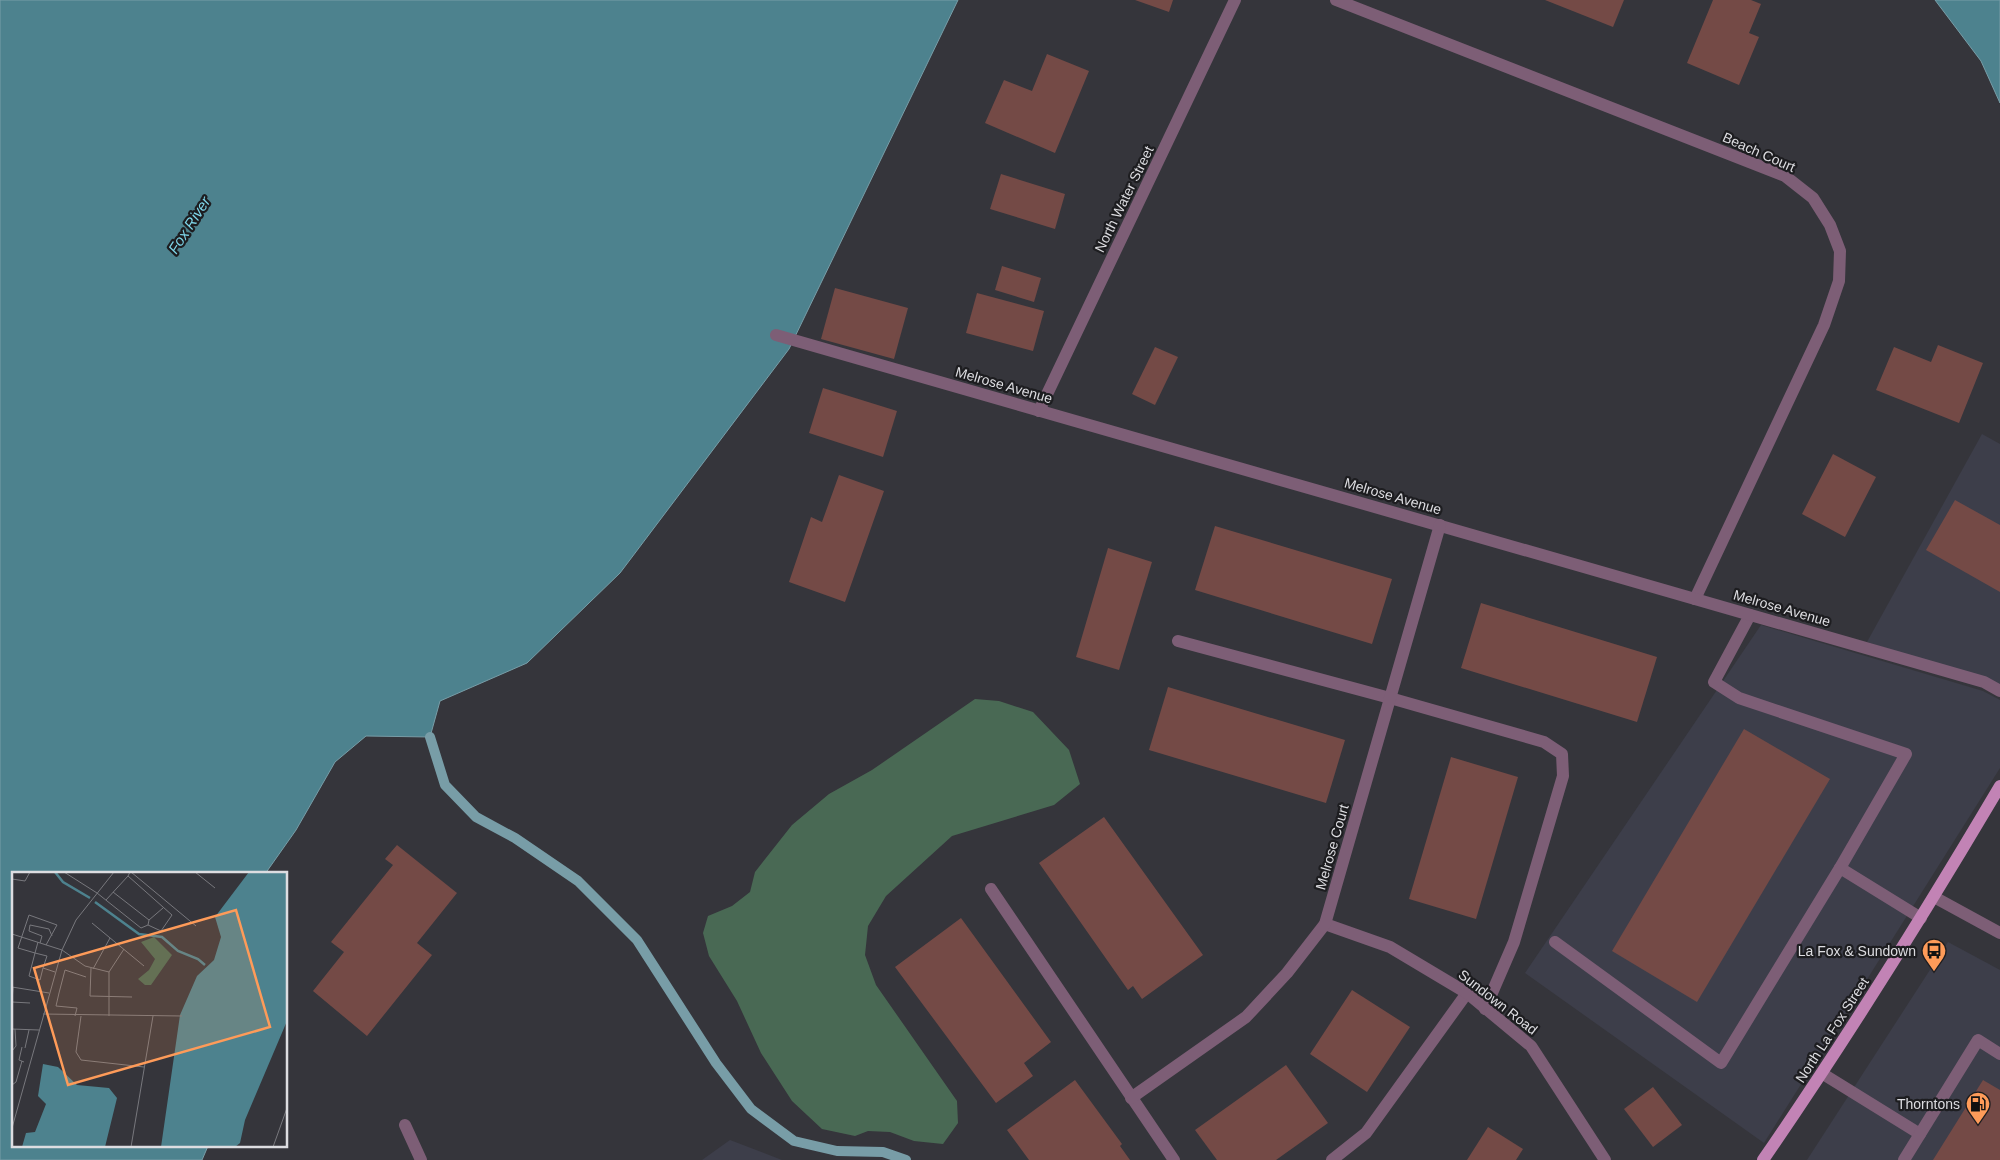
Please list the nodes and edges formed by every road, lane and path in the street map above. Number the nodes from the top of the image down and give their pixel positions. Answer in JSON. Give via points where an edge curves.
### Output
{"nodes":[{"id":1,"x":1235,"y":0,"type":"edge"},
{"id":2,"x":1336,"y":0,"type":"edge"},
{"id":3,"x":776,"y":335,"type":"dead end"},
{"id":4,"x":1040,"y":410,"type":"junction"},
{"id":5,"x":1440,"y":525,"type":"junction"},
{"id":6,"x":1695,"y":599,"type":"junction"},
{"id":7,"x":1750,"y":615,"type":"junction"},
{"id":8,"x":1178,"y":641,"type":"dead end"},
{"id":9,"x":2000,"y":691,"type":"edge"},
{"id":10,"x":1390,"y":698,"type":"junction"},
{"id":11,"x":2000,"y":786,"type":"edge"},
{"id":12,"x":1840,"y":868,"type":"junction"},
{"id":13,"x":991,"y":889,"type":"dead end"},
{"id":14,"x":1934,"y":897,"type":"junction"},
{"id":15,"x":1921,"y":918,"type":"junction"},
{"id":16,"x":1325,"y":924,"type":"junction"},
{"id":17,"x":2000,"y":933,"type":"edge"},
{"id":18,"x":1554,"y":942,"type":"dead end"},
{"id":19,"x":1466,"y":993,"type":"junction"},
{"id":20,"x":1485,"y":1009,"type":"junction"},
{"id":21,"x":2000,"y":1054,"type":"edge"},
{"id":22,"x":1823,"y":1074,"type":"junction"},
{"id":23,"x":1131,"y":1098,"type":"junction"},
{"id":24,"x":405,"y":1124,"type":"dead end"},
{"id":25,"x":1920,"y":1134,"type":"junction"},
{"id":26,"x":421,"y":1160,"type":"edge"},
{"id":27,"x":1174,"y":1160,"type":"edge"},
{"id":28,"x":1332,"y":1160,"type":"edge"},
{"id":29,"x":1605,"y":1160,"type":"edge"},
{"id":30,"x":1763,"y":1160,"type":"edge"},
{"id":31,"x":1904,"y":1160,"type":"edge"}],
"edges":[{"from":1,"to":4,"type":"street","name":"North Water Street"},
{"from":2,"to":6,"type":"street","name":"Beach Court","via":[[1785,176],[1813,198],[1830,225],[1840,250],[1839,281],[1824,325]]},
{"from":3,"to":4,"type":"street","name":"Melrose Avenue"},
{"from":4,"to":5,"type":"street","name":"Melrose Avenue"},
{"from":5,"to":6,"type":"street","name":"Melrose Avenue"},
{"from":5,"to":10,"type":"street","name":"Melrose Court"},
{"from":6,"to":7,"type":"street","name":"Melrose Avenue"},
{"from":7,"to":9,"type":"street","name":"Melrose Avenue","via":[[1984,682]]},
{"from":7,"to":12,"type":"street","via":[[1714,682],[1739,698],[1906,754]]},
{"from":8,"to":10,"type":"street"},
{"from":10,"to":16,"type":"street","name":"Melrose Court"},
{"from":10,"to":20,"type":"street","via":[[1544,742],[1562,754],[1563,776],[1517,932]]},
{"from":11,"to":14,"type":"main road","name":"North La Fox Street"},
{"from":12,"to":15,"type":"street"},
{"from":12,"to":18,"type":"street","via":[[1721,1063]]},
{"from":13,"to":23,"type":"street"},
{"from":14,"to":15,"type":"main road","name":"North La Fox Street"},
{"from":14,"to":17,"type":"street"},
{"from":15,"to":22,"type":"main road","name":"North La Fox Street"},
{"from":16,"to":19,"type":"street","name":"Sundown Road","via":[[1390,947]]},
{"from":16,"to":23,"type":"street","name":"Melrose Court","via":[[1246,1018]]},
{"from":19,"to":20,"type":"street","name":"Sundown Road"},
{"from":19,"to":28,"type":"street","via":[[1366,1133]]},
{"from":20,"to":29,"type":"street","name":"Sundown Road","via":[[1531,1046]]},
{"from":21,"to":25,"type":"street","via":[[1978,1040]]},
{"from":22,"to":25,"type":"street"},
{"from":22,"to":30,"type":"main road","name":"North La Fox Street"},
{"from":23,"to":27,"type":"street"},
{"from":24,"to":26,"type":"street"},
{"from":25,"to":31,"type":"street"}]}
